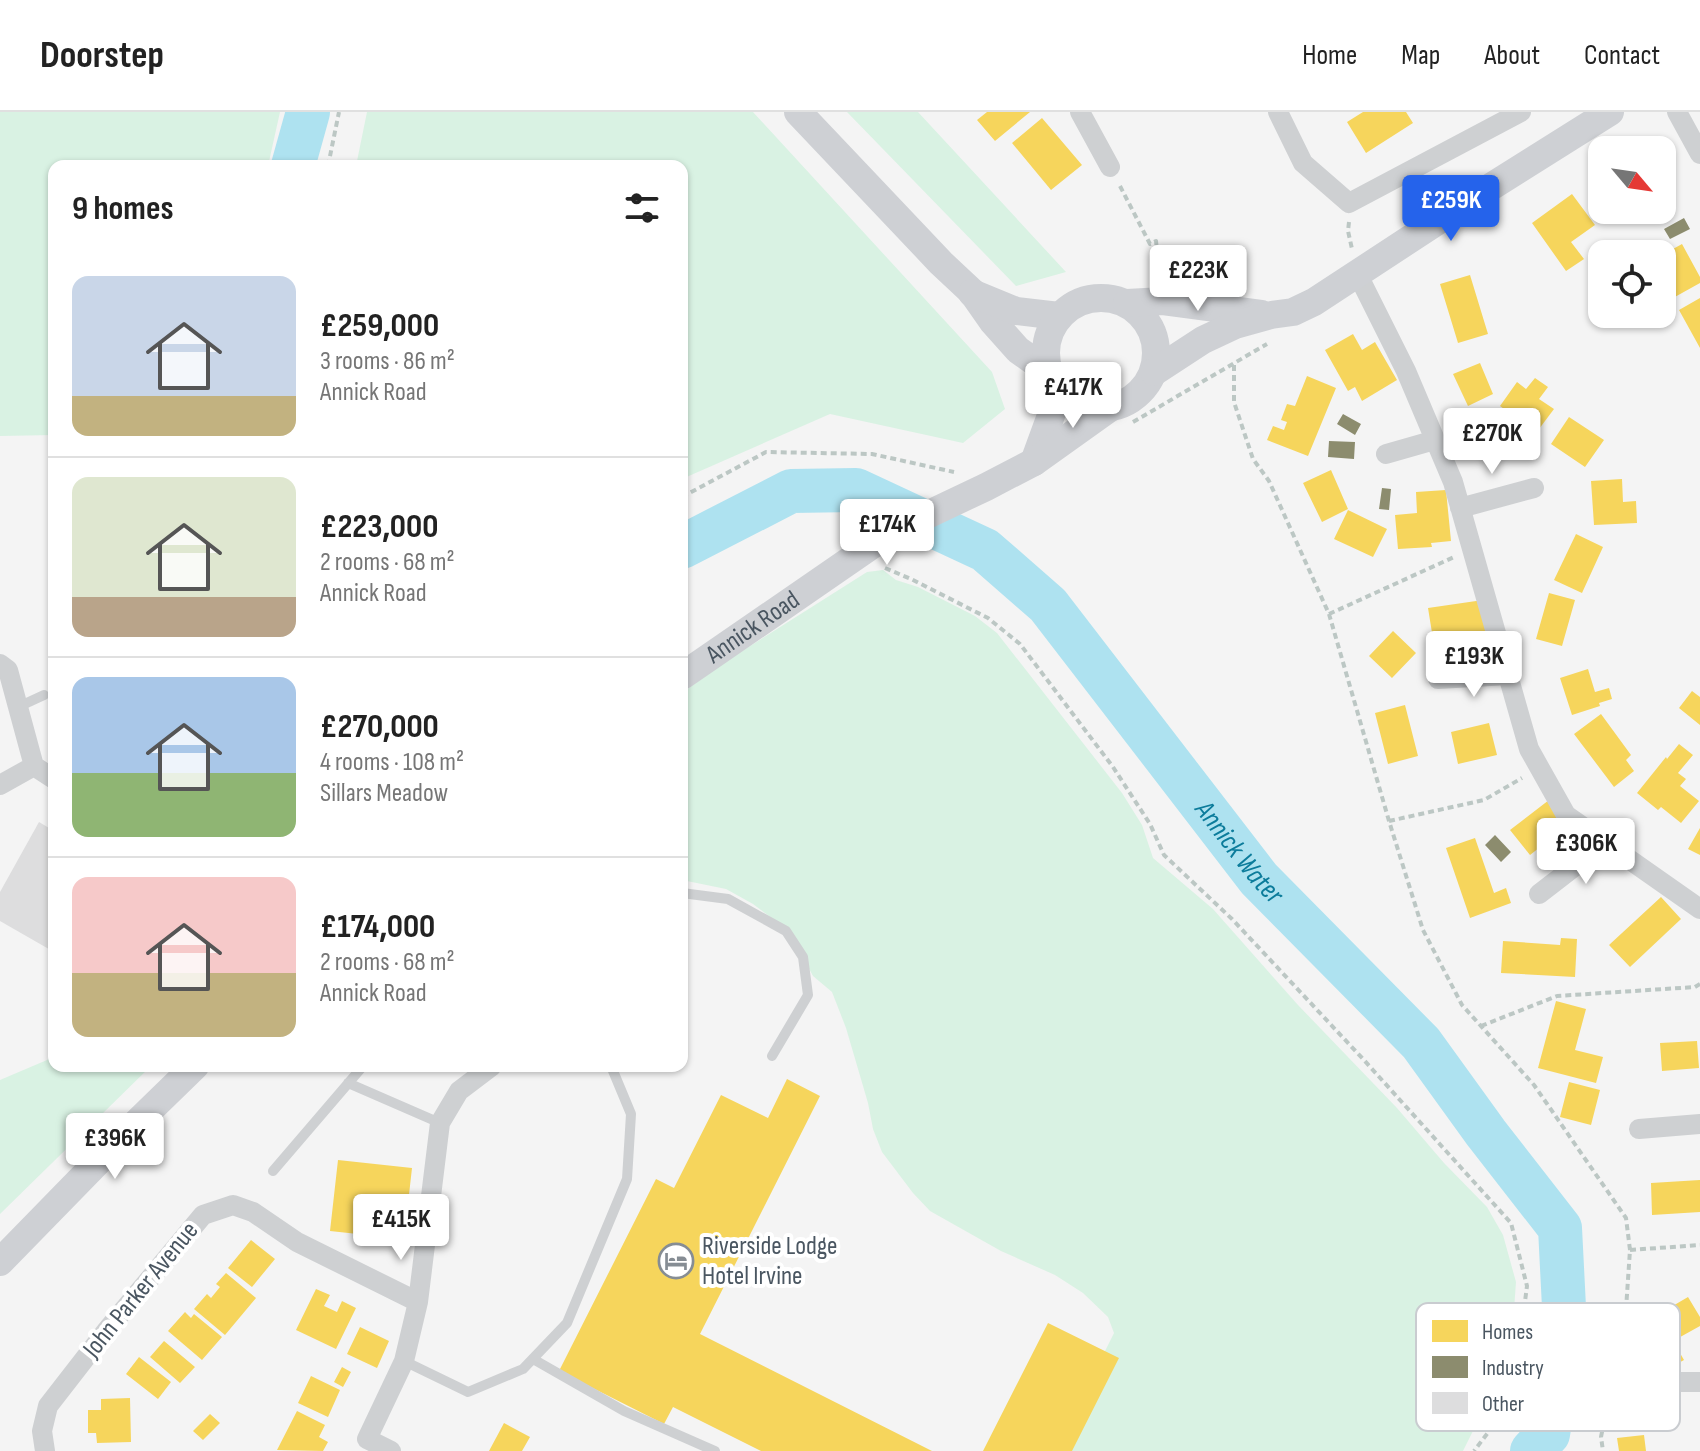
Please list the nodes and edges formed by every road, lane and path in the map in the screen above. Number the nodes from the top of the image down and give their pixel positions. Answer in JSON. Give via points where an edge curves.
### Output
{"nodes":[{"id":1,"x":339,"y":112,"type":"edge"},
{"id":2,"x":798,"y":112,"type":"edge"},
{"id":3,"x":1080,"y":112,"type":"edge"},
{"id":4,"x":1278,"y":112,"type":"edge"},
{"id":5,"x":1521,"y":112,"type":"edge"},
{"id":6,"x":1610,"y":112,"type":"edge"},
{"id":7,"x":1680,"y":119,"type":"edge"},
{"id":8,"x":1700,"y":154,"type":"edge"},
{"id":9,"x":329,"y":160,"type":"edge"},
{"id":10,"x":1110,"y":167,"type":"joint"},
{"id":11,"x":1349,"y":203,"type":"junction"},
{"id":12,"x":1358,"y":275,"type":"junction"},
{"id":13,"x":972,"y":292,"type":"junction"},
{"id":14,"x":1163,"y":301,"type":"junction"},
{"id":15,"x":1127,"y":303,"type":"junction"},
{"id":16,"x":1059,"y":316,"type":"junction"},
{"id":17,"x":1272,"y":328,"type":"junction"},
{"id":18,"x":1234,"y":365,"type":"junction"},
{"id":19,"x":1154,"y":372,"type":"junction"},
{"id":20,"x":1052,"y":378,"type":"junction"},
{"id":21,"x":1118,"y":417,"type":"junction"},
{"id":22,"x":1435,"y":440,"type":"junction"},
{"id":23,"x":1386,"y":454,"type":"dead end"},
{"id":24,"x":1034,"y":462,"type":"junction"},
{"id":25,"x":991,"y":484,"type":"junction"},
{"id":26,"x":1534,"y":488,"type":"dead end"},
{"id":27,"x":688,"y":494,"type":"edge"},
{"id":28,"x":1460,"y":508,"type":"junction"},
{"id":29,"x":1472,"y":550,"type":"junction"},
{"id":30,"x":853,"y":559,"type":"junction"},
{"id":31,"x":1329,"y":614,"type":"junction"},
{"id":32,"x":0,"y":664,"type":"edge"},
{"id":33,"x":688,"y":672,"type":"edge"},
{"id":34,"x":1508,"y":675,"type":"junction"},
{"id":35,"x":1438,"y":679,"type":"dead end"},
{"id":36,"x":44,"y":695,"type":"dead end"},
{"id":37,"x":18,"y":707,"type":"junction"},
{"id":38,"x":34,"y":766,"type":"junction"},
{"id":39,"x":1539,"y":768,"type":"junction"},
{"id":40,"x":48,"y":775,"type":"edge"},
{"id":41,"x":0,"y":785,"type":"edge"},
{"id":42,"x":1389,"y":821,"type":"junction"},
{"id":43,"x":1605,"y":843,"type":"junction"},
{"id":44,"x":688,"y":894,"type":"edge"},
{"id":45,"x":1539,"y":894,"type":"dead end"},
{"id":46,"x":1700,"y":909,"type":"edge"},
{"id":47,"x":1700,"y":984,"type":"edge"},
{"id":48,"x":1481,"y":1026,"type":"junction"},
{"id":49,"x":772,"y":1056,"type":"dead end"},
{"id":50,"x":189,"y":1072,"type":"edge"},
{"id":51,"x":358,"y":1072,"type":"edge"},
{"id":52,"x":484,"y":1072,"type":"edge"},
{"id":53,"x":614,"y":1072,"type":"edge"},
{"id":54,"x":348,"y":1083,"type":"junction"},
{"id":55,"x":440,"y":1123,"type":"junction"},
{"id":56,"x":1700,"y":1124,"type":"edge"},
{"id":57,"x":1639,"y":1129,"type":"dead end"},
{"id":58,"x":273,"y":1171,"type":"dead end"},
{"id":59,"x":1700,"y":1245,"type":"edge"},
{"id":60,"x":1630,"y":1250,"type":"junction"},
{"id":61,"x":0,"y":1262,"type":"edge"},
{"id":62,"x":418,"y":1302,"type":"junction"},
{"id":63,"x":1525,"y":1303,"type":"edge"},
{"id":64,"x":1626,"y":1303,"type":"edge"},
{"id":65,"x":533,"y":1359,"type":"junction"},
{"id":66,"x":404,"y":1361,"type":"junction"},
{"id":67,"x":1489,"y":1431,"type":"edge"},
{"id":68,"x":1602,"y":1431,"type":"edge"},
{"id":69,"x":364,"y":1445,"type":"edge"},
{"id":70,"x":45,"y":1451,"type":"edge"},
{"id":71,"x":391,"y":1451,"type":"edge"},
{"id":72,"x":715,"y":1451,"type":"edge"},
{"id":73,"x":1474,"y":1451,"type":"edge"},
{"id":74,"x":1603,"y":1451,"type":"edge"}],
"edges":[{"from":1,"to":9,"type":"path"},
{"from":2,"to":13,"type":"main road"},
{"from":3,"to":10,"type":"street"},
{"from":4,"to":11,"type":"street","via":[[1303,163]]},
{"from":5,"to":11,"type":"street"},
{"from":6,"to":12,"type":"main road"},
{"from":7,"to":8,"type":"street"},
{"from":10,"to":14,"type":"path","via":[[1150,244],[1156,241]]},
{"from":11,"to":12,"type":"path","via":[[1348,231]]},
{"from":12,"to":17,"type":"main road"},
{"from":12,"to":22,"type":"street"},
{"from":13,"to":16,"type":"main road","via":[[1016,311]]},
{"from":13,"to":20,"type":"main road","via":[[1018,350]]},
{"from":14,"to":15,"type":"main road"},
{"from":14,"to":17,"type":"main road"},
{"from":15,"to":16,"type":"main road","via":[[1091,298]]},
{"from":15,"to":19,"type":"main road","via":[[1150,326],[1157,347]]},
{"from":16,"to":20,"type":"main road","via":[[1046,347]]},
{"from":17,"to":18,"type":"path"},
{"from":17,"to":19,"type":"main road","via":[[1235,325]]},
{"from":18,"to":21,"type":"path"},
{"from":18,"to":31,"type":"path","via":[[1234,402],[1253,459],[1269,481]]},
{"from":19,"to":21,"type":"main road"},
{"from":20,"to":21,"type":"main road","via":[[1070,398]]},
{"from":20,"to":24,"type":"main road","via":[[1053,410]]},
{"from":21,"to":24,"type":"main road","name":"Annick Road"},
{"from":22,"to":23,"type":"street"},
{"from":22,"to":28,"type":"street"},
{"from":24,"to":25,"type":"main road","name":"Annick Road"},
{"from":25,"to":27,"type":"path","via":[[872,454],[766,452]]},
{"from":25,"to":30,"type":"main road","name":"Annick Road","via":[[891,532]]},
{"from":26,"to":28,"type":"street"},
{"from":28,"to":29,"type":"street"},
{"from":29,"to":31,"type":"path"},
{"from":29,"to":34,"type":"street"},
{"from":30,"to":33,"type":"main road","name":"Annick Road"},
{"from":30,"to":63,"type":"path","via":[[861,573],[877,565],[911,579],[988,618],[1020,644],[1113,767],[1164,855],[1232,919],[1511,1223],[1527,1286]]},
{"from":31,"to":42,"type":"path"},
{"from":32,"to":37,"type":"street","via":[[8,670]]},
{"from":34,"to":35,"type":"street"},
{"from":34,"to":39,"type":"street"},
{"from":36,"to":37,"type":"lane"},
{"from":37,"to":38,"type":"street"},
{"from":38,"to":40,"type":"street"},
{"from":38,"to":41,"type":"street"},
{"from":39,"to":42,"type":"path","via":[[1484,800]]},
{"from":39,"to":43,"type":"street","via":[[1566,815]]},
{"from":42,"to":48,"type":"path","via":[[1423,930],[1462,1005]]},
{"from":43,"to":45,"type":"street"},
{"from":43,"to":46,"type":"street"},
{"from":44,"to":49,"type":"lane","via":[[728,899],[786,931],[803,957],[808,995]]},
{"from":47,"to":48,"type":"path","via":[[1557,996]]},
{"from":48,"to":60,"type":"path","via":[[1534,1085],[1626,1218]]},
{"from":50,"to":61,"type":"main road"},
{"from":51,"to":54,"type":"lane"},
{"from":52,"to":55,"type":"street","via":[[459,1091]]},
{"from":53,"to":65,"type":"lane","via":[[631,1114],[627,1179],[567,1323]]},
{"from":54,"to":55,"type":"lane"},
{"from":54,"to":58,"type":"lane"},
{"from":55,"to":62,"type":"street"},
{"from":56,"to":57,"type":"street"},
{"from":59,"to":60,"type":"path"},
{"from":60,"to":64,"type":"path"},
{"from":62,"to":66,"type":"street"},
{"from":62,"to":70,"type":"street","name":"John Parker Avenue","via":[[297,1242],[253,1212],[233,1205],[203,1215],[48,1406],[42,1431]]},
{"from":65,"to":66,"type":"lane","via":[[523,1369],[468,1392]]},
{"from":65,"to":72,"type":"lane","via":[[624,1411]]},
{"from":66,"to":69,"type":"street"},
{"from":67,"to":73,"type":"path"},
{"from":68,"to":74,"type":"path"},
{"from":69,"to":71,"type":"street"}]}
